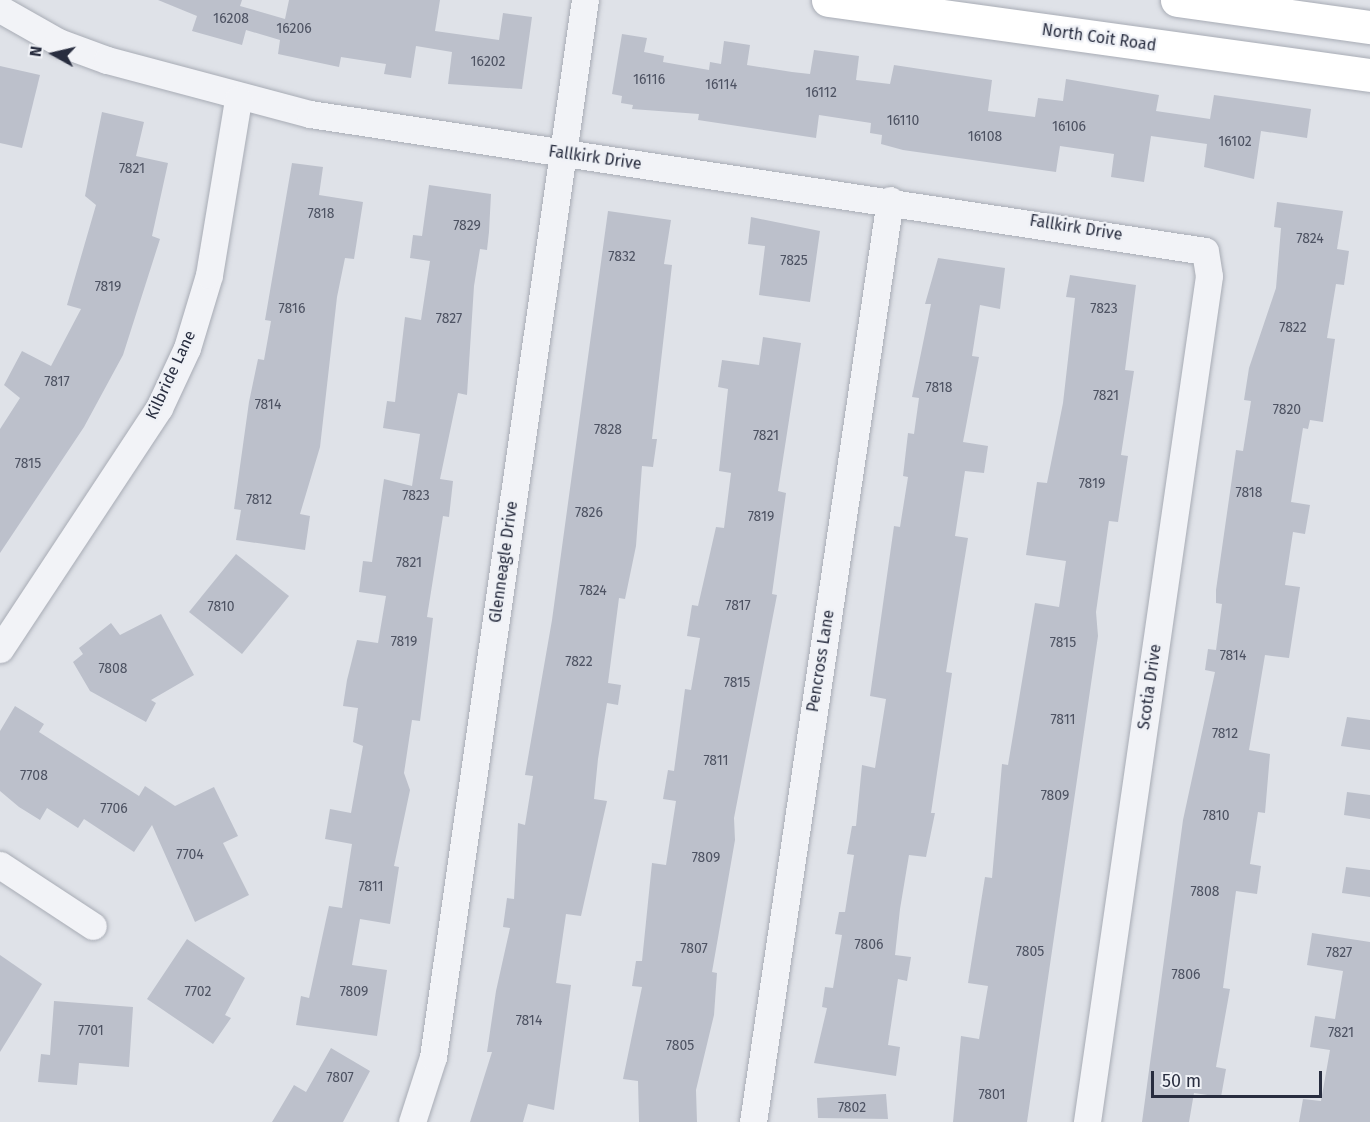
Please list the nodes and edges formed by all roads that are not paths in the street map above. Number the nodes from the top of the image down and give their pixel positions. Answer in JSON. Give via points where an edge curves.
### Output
{"nodes":[{"id":1,"x":585,"y":0,"type":"edge"},
{"id":2,"x":828,"y":0,"type":"edge"},
{"id":3,"x":1177,"y":0,"type":"edge"},
{"id":4,"x":0,"y":9,"type":"edge"},
{"id":5,"x":1370,"y":27,"type":"edge"},
{"id":6,"x":1370,"y":75,"type":"edge"},
{"id":7,"x":238,"y":99,"type":"junction"},
{"id":8,"x":563,"y":154,"type":"junction"},
{"id":9,"x":890,"y":200,"type":"junction"},
{"id":10,"x":1205,"y":251,"type":"joint"},
{"id":11,"x":0,"y":649,"type":"edge"},
{"id":12,"x":0,"y":865,"type":"edge"},
{"id":13,"x":93,"y":927,"type":"dead end"},
{"id":14,"x":412,"y":1122,"type":"edge"},
{"id":15,"x":753,"y":1122,"type":"edge"},
{"id":16,"x":1087,"y":1122,"type":"edge"}],
"edges":[{"from":1,"to":8,"type":"street","name":"Glenneagle Drive"},
{"from":2,"to":6,"type":"main road","name":"North Coit Road"},
{"from":3,"to":5,"type":"main road"},
{"from":4,"to":7,"type":"street","name":"Fallkirk Drive","via":[[78,50]]},
{"from":7,"to":8,"type":"street","name":"Fallkirk Drive"},
{"from":7,"to":11,"type":"street","name":"Kilbride Lane","via":[[209,275],[187,348],[159,408]]},
{"from":8,"to":9,"type":"street","name":"Fallkirk Drive"},
{"from":8,"to":14,"type":"street","name":"Glenneagle Drive","via":[[433,1057]]},
{"from":9,"to":10,"type":"street","name":"Fallkirk Drive"},
{"from":9,"to":15,"type":"street","name":"Pencross Lane"},
{"from":10,"to":16,"type":"street","name":"Scotia Drive","via":[[1209,276]]},
{"from":12,"to":13,"type":"street"}]}
